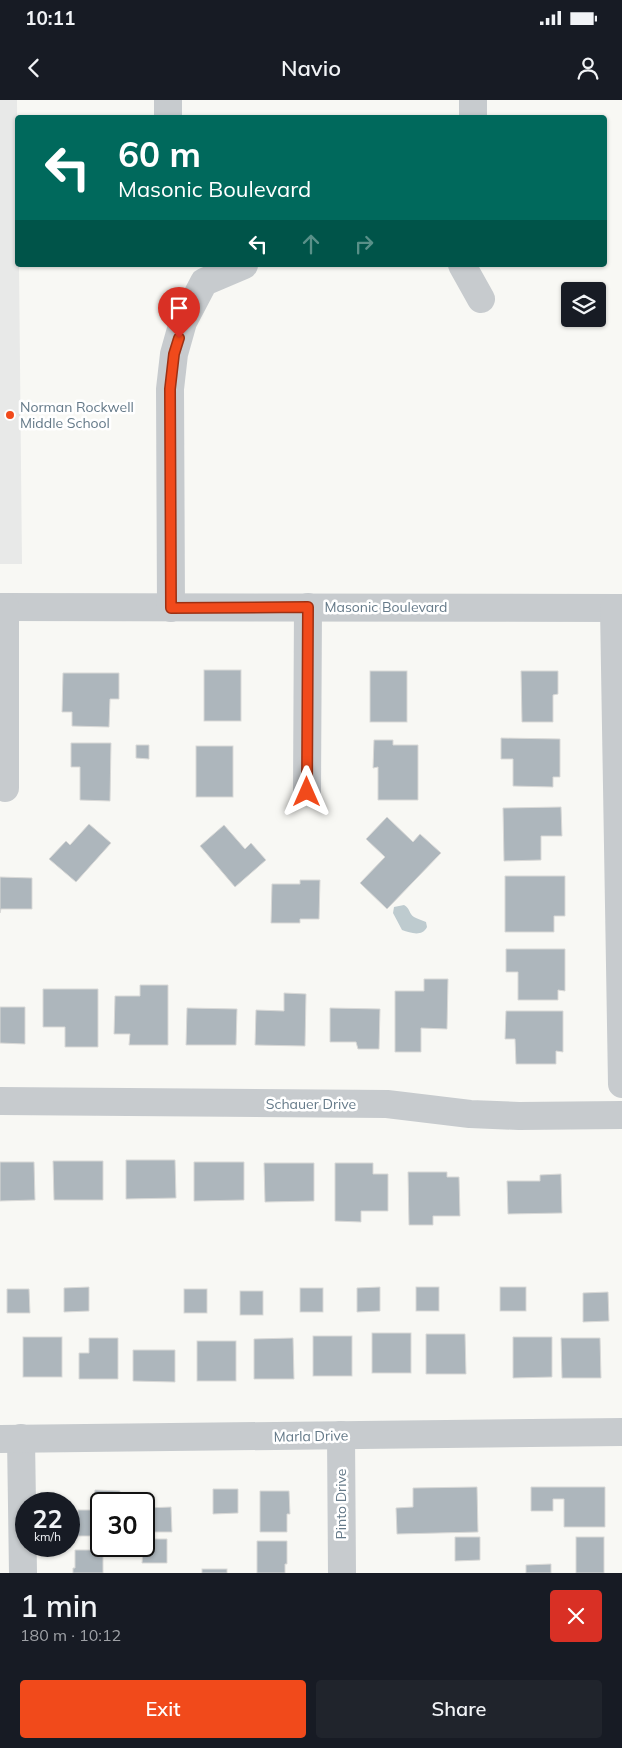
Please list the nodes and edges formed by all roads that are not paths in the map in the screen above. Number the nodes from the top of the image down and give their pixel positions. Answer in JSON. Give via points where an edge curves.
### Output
{"nodes":[{"id":1,"x":168,"y":100,"type":"edge"},
{"id":2,"x":473,"y":100,"type":"edge"},
{"id":3,"x":168,"y":115,"type":"edge"},
{"id":4,"x":473,"y":115,"type":"edge"},
{"id":5,"x":234,"y":267,"type":"edge"},
{"id":6,"x":463,"y":267,"type":"edge"},
{"id":7,"x":200,"y":274,"type":"edge"},
{"id":8,"x":480,"y":299,"type":"dead end"},
{"id":9,"x":3,"y":607,"type":"edge"},
{"id":10,"x":308,"y":607,"type":"junction"},
{"id":11,"x":171,"y":608,"type":"junction"},
{"id":12,"x":618,"y":608,"type":"edge"},
{"id":13,"x":4,"y":788,"type":"dead end"},
{"id":14,"x":307,"y":792,"type":"dead end"},
{"id":15,"x":622,"y":1084,"type":"edge"},
{"id":16,"x":0,"y":1101,"type":"edge"},
{"id":17,"x":622,"y":1116,"type":"edge"},
{"id":18,"x":622,"y":1432,"type":"edge"},
{"id":19,"x":341,"y":1435,"type":"junction"},
{"id":20,"x":11,"y":1439,"type":"edge"},
{"id":21,"x":23,"y":1573,"type":"edge"},
{"id":22,"x":342,"y":1573,"type":"edge"}],
"edges":[{"from":1,"to":3,"type":"street"},
{"from":2,"to":4,"type":"street"},
{"from":5,"to":7,"type":"street"},
{"from":6,"to":8,"type":"street"},
{"from":7,"to":11,"type":"street","via":[[174,354],[170,389]]},
{"from":9,"to":11,"type":"street","name":"Masonic Boulevard"},
{"from":9,"to":13,"type":"street"},
{"from":10,"to":11,"type":"street","name":"Masonic Boulevard"},
{"from":10,"to":12,"type":"street","name":"Masonic Boulevard"},
{"from":10,"to":14,"type":"street"},
{"from":12,"to":15,"type":"street"},
{"from":16,"to":17,"type":"street","name":"Schauer Drive","via":[[387,1104],[470,1114]]},
{"from":18,"to":19,"type":"street","name":"Marla Drive"},
{"from":19,"to":20,"type":"street","name":"Marla Drive"},
{"from":19,"to":22,"type":"street","name":"Pinto Drive"},
{"from":20,"to":21,"type":"street"}]}
